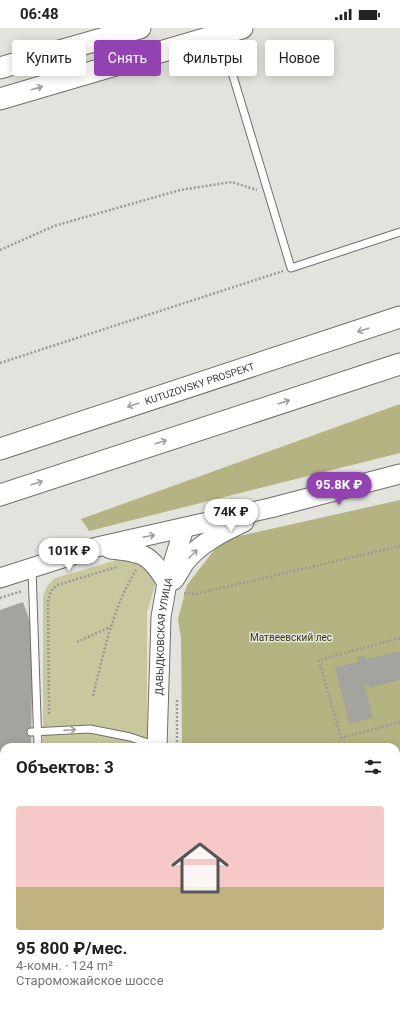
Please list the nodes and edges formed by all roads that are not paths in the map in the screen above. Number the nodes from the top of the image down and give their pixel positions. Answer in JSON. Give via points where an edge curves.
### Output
{"nodes":[{"id":1,"x":140,"y":28,"type":"edge"},
{"id":2,"x":242,"y":28,"type":"edge"},
{"id":3,"x":94,"y":45,"type":"dead end"},
{"id":4,"x":86,"y":47,"type":"edge"},
{"id":5,"x":0,"y":68,"type":"edge"},
{"id":6,"x":233,"y":76,"type":"edge"},
{"id":7,"x":0,"y":99,"type":"edge"},
{"id":8,"x":400,"y":232,"type":"edge"},
{"id":9,"x":400,"y":317,"type":"edge"},
{"id":10,"x":400,"y":364,"type":"edge"},
{"id":11,"x":0,"y":449,"type":"edge"},
{"id":12,"x":400,"y":474,"type":"edge"},
{"id":13,"x":0,"y":495,"type":"edge"},
{"id":14,"x":270,"y":508,"type":"junction"},
{"id":15,"x":184,"y":528,"type":"junction"},
{"id":16,"x":97,"y":547,"type":"junction"},
{"id":17,"x":32,"y":567,"type":"junction"},
{"id":18,"x":0,"y":578,"type":"edge"},
{"id":19,"x":170,"y":591,"type":"junction"},
{"id":20,"x":34,"y":732,"type":"junction"},
{"id":21,"x":37,"y":743,"type":"edge"},
{"id":22,"x":146,"y":743,"type":"edge"},
{"id":23,"x":157,"y":743,"type":"edge"}],
"edges":[{"from":1,"to":5,"type":"main road"},
{"from":7,"to":2,"type":"main road","one_way":true},
{"from":3,"to":4,"type":"lane"},
{"from":6,"to":8,"type":"lane","via":[[291,268]]},
{"from":9,"to":11,"type":"main road","name":"KUTUZOVSKY PROSPEKT","one_way":true},
{"from":13,"to":10,"type":"main road","one_way":true},
{"from":12,"to":14,"type":"street"},
{"from":14,"to":15,"type":"street"},
{"from":19,"to":14,"type":"street","one_way":true,"via":[[186,561],[195,551],[208,541]]},
{"from":16,"to":15,"type":"street","one_way":true},
{"from":15,"to":19,"type":"street","name":"ДАВЫДКОВСКАЯ УЛИЦА"},
{"from":16,"to":17,"type":"street"},
{"from":16,"to":19,"type":"street","via":[[140,553],[154,562]]},
{"from":17,"to":18,"type":"street"},
{"from":17,"to":20,"type":"lane"},
{"from":19,"to":23,"type":"street","name":"ДАВЫДКОВСКАЯ УЛИЦА","via":[[161,617]]},
{"from":20,"to":21,"type":"lane"},
{"from":20,"to":22,"type":"lane","one_way":true,"via":[[90,729]]}]}
